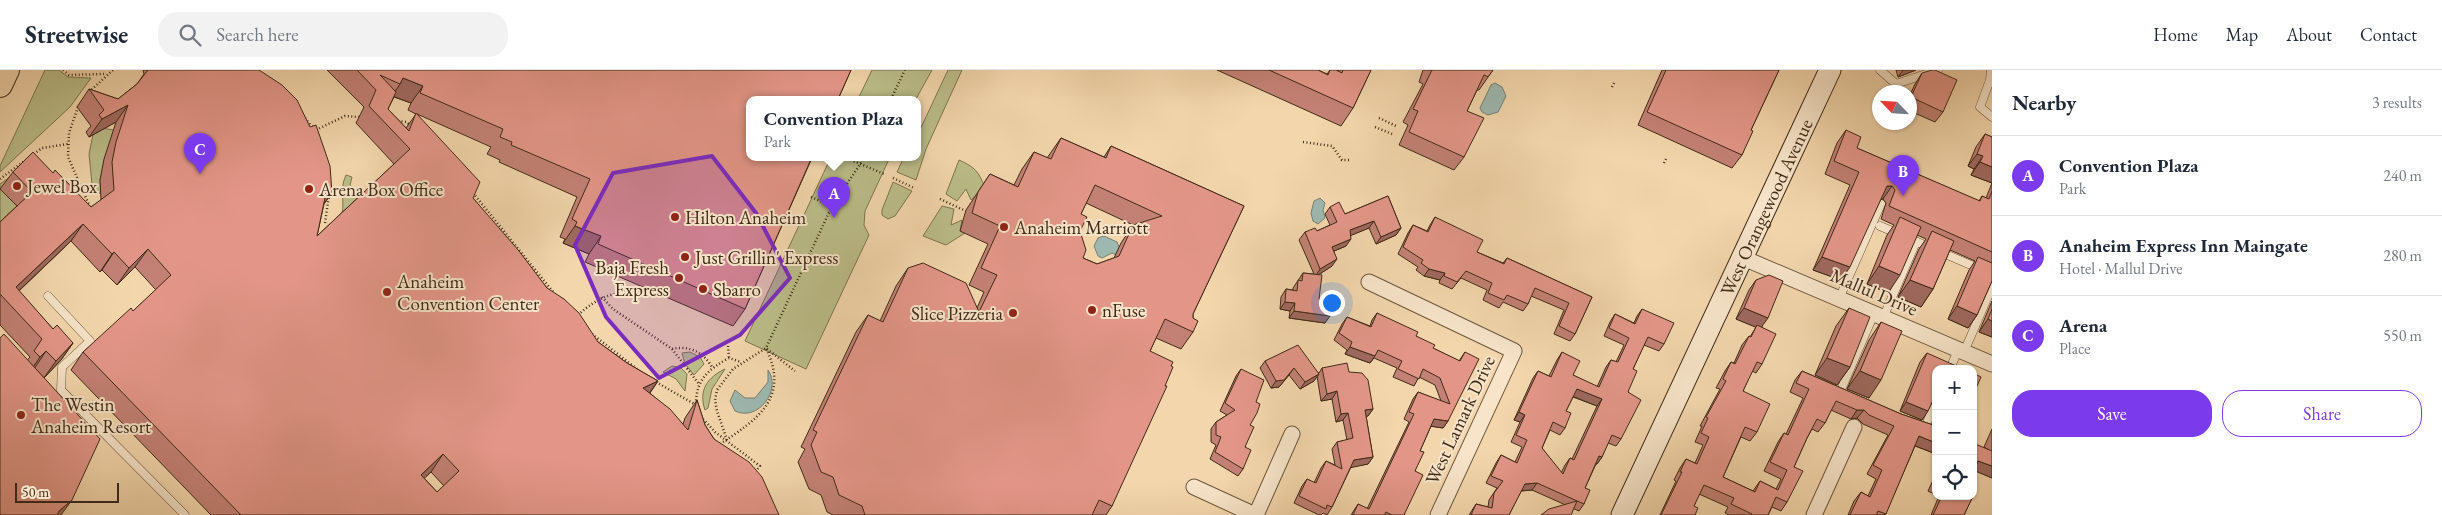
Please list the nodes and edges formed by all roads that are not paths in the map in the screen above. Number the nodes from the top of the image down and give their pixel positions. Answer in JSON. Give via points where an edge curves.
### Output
{"nodes":[{"id":1,"x":7,"y":70,"type":"edge"},
{"id":2,"x":1830,"y":70,"type":"edge"},
{"id":3,"x":1880,"y":70,"type":"edge"},
{"id":4,"x":1938,"y":70,"type":"edge"},
{"id":5,"x":1991,"y":70,"type":"edge"},
{"id":6,"x":0,"y":85,"type":"edge"},
{"id":7,"x":1992,"y":117,"type":"edge"},
{"id":8,"x":1881,"y":204,"type":"edge"},
{"id":9,"x":1880,"y":226,"type":"dead end"},
{"id":10,"x":1916,"y":242,"type":"junction"},
{"id":11,"x":1741,"y":257,"type":"junction"},
{"id":12,"x":1992,"y":274,"type":"edge"},
{"id":13,"x":1370,"y":282,"type":"dead end"},
{"id":14,"x":1992,"y":287,"type":"edge"},
{"id":15,"x":48,"y":296,"type":"dead end"},
{"id":16,"x":1839,"y":299,"type":"junction"},
{"id":17,"x":1879,"y":316,"type":"junction"},
{"id":18,"x":1961,"y":351,"type":"junction"},
{"id":19,"x":1992,"y":364,"type":"edge"},
{"id":20,"x":1952,"y":365,"type":"edge"},
{"id":21,"x":1831,"y":388,"type":"edge"},
{"id":22,"x":61,"y":390,"type":"junction"},
{"id":23,"x":1840,"y":392,"type":"junction"},
{"id":24,"x":1848,"y":395,"type":"edge"},
{"id":25,"x":54,"y":396,"type":"edge"},
{"id":26,"x":1932,"y":410,"type":"edge"},
{"id":27,"x":1916,"y":424,"type":"edge"},
{"id":28,"x":1854,"y":427,"type":"dead end"},
{"id":29,"x":1925,"y":427,"type":"junction"},
{"id":30,"x":1932,"y":430,"type":"edge"},
{"id":31,"x":1292,"y":434,"type":"dead end"},
{"id":32,"x":1194,"y":488,"type":"dead end"},
{"id":33,"x":185,"y":515,"type":"edge"},
{"id":34,"x":1255,"y":515,"type":"edge"},
{"id":35,"x":1438,"y":515,"type":"edge"},
{"id":36,"x":1622,"y":515,"type":"edge"},
{"id":37,"x":1814,"y":515,"type":"edge"}],
"edges":[{"from":1,"to":6,"type":"main road"},
{"from":2,"to":11,"type":"main road","name":"West Orangewood Avenue"},
{"from":3,"to":4,"type":"lane","via":[[1896,84]]},
{"from":5,"to":7,"type":"lane","via":[[1980,107]]},
{"from":8,"to":16,"type":"lane"},
{"from":9,"to":10,"type":"lane"},
{"from":10,"to":12,"type":"lane"},
{"from":10,"to":17,"type":"lane"},
{"from":11,"to":16,"type":"street","name":"Mallul Drive"},
{"from":11,"to":36,"type":"main road","name":"West Orangewood Avenue"},
{"from":13,"to":35,"type":"street","name":"West Lamark Drive","via":[[1514,350]]},
{"from":14,"to":18,"type":"lane"},
{"from":15,"to":22,"type":"lane","via":[[90,341],[62,367]]},
{"from":16,"to":17,"type":"street","name":"Mallul Drive"},
{"from":17,"to":18,"type":"street","name":"Mallul Drive"},
{"from":17,"to":23,"type":"lane"},
{"from":18,"to":19,"type":"street","name":"Mallul Drive"},
{"from":18,"to":20,"type":"lane"},
{"from":21,"to":23,"type":"lane"},
{"from":22,"to":25,"type":"lane"},
{"from":22,"to":33,"type":"lane"},
{"from":23,"to":24,"type":"lane"},
{"from":26,"to":29,"type":"lane"},
{"from":27,"to":29,"type":"lane"},
{"from":28,"to":37,"type":"street"},
{"from":29,"to":30,"type":"lane"},
{"from":31,"to":34,"type":"street"},
{"from":32,"to":34,"type":"street"}]}
